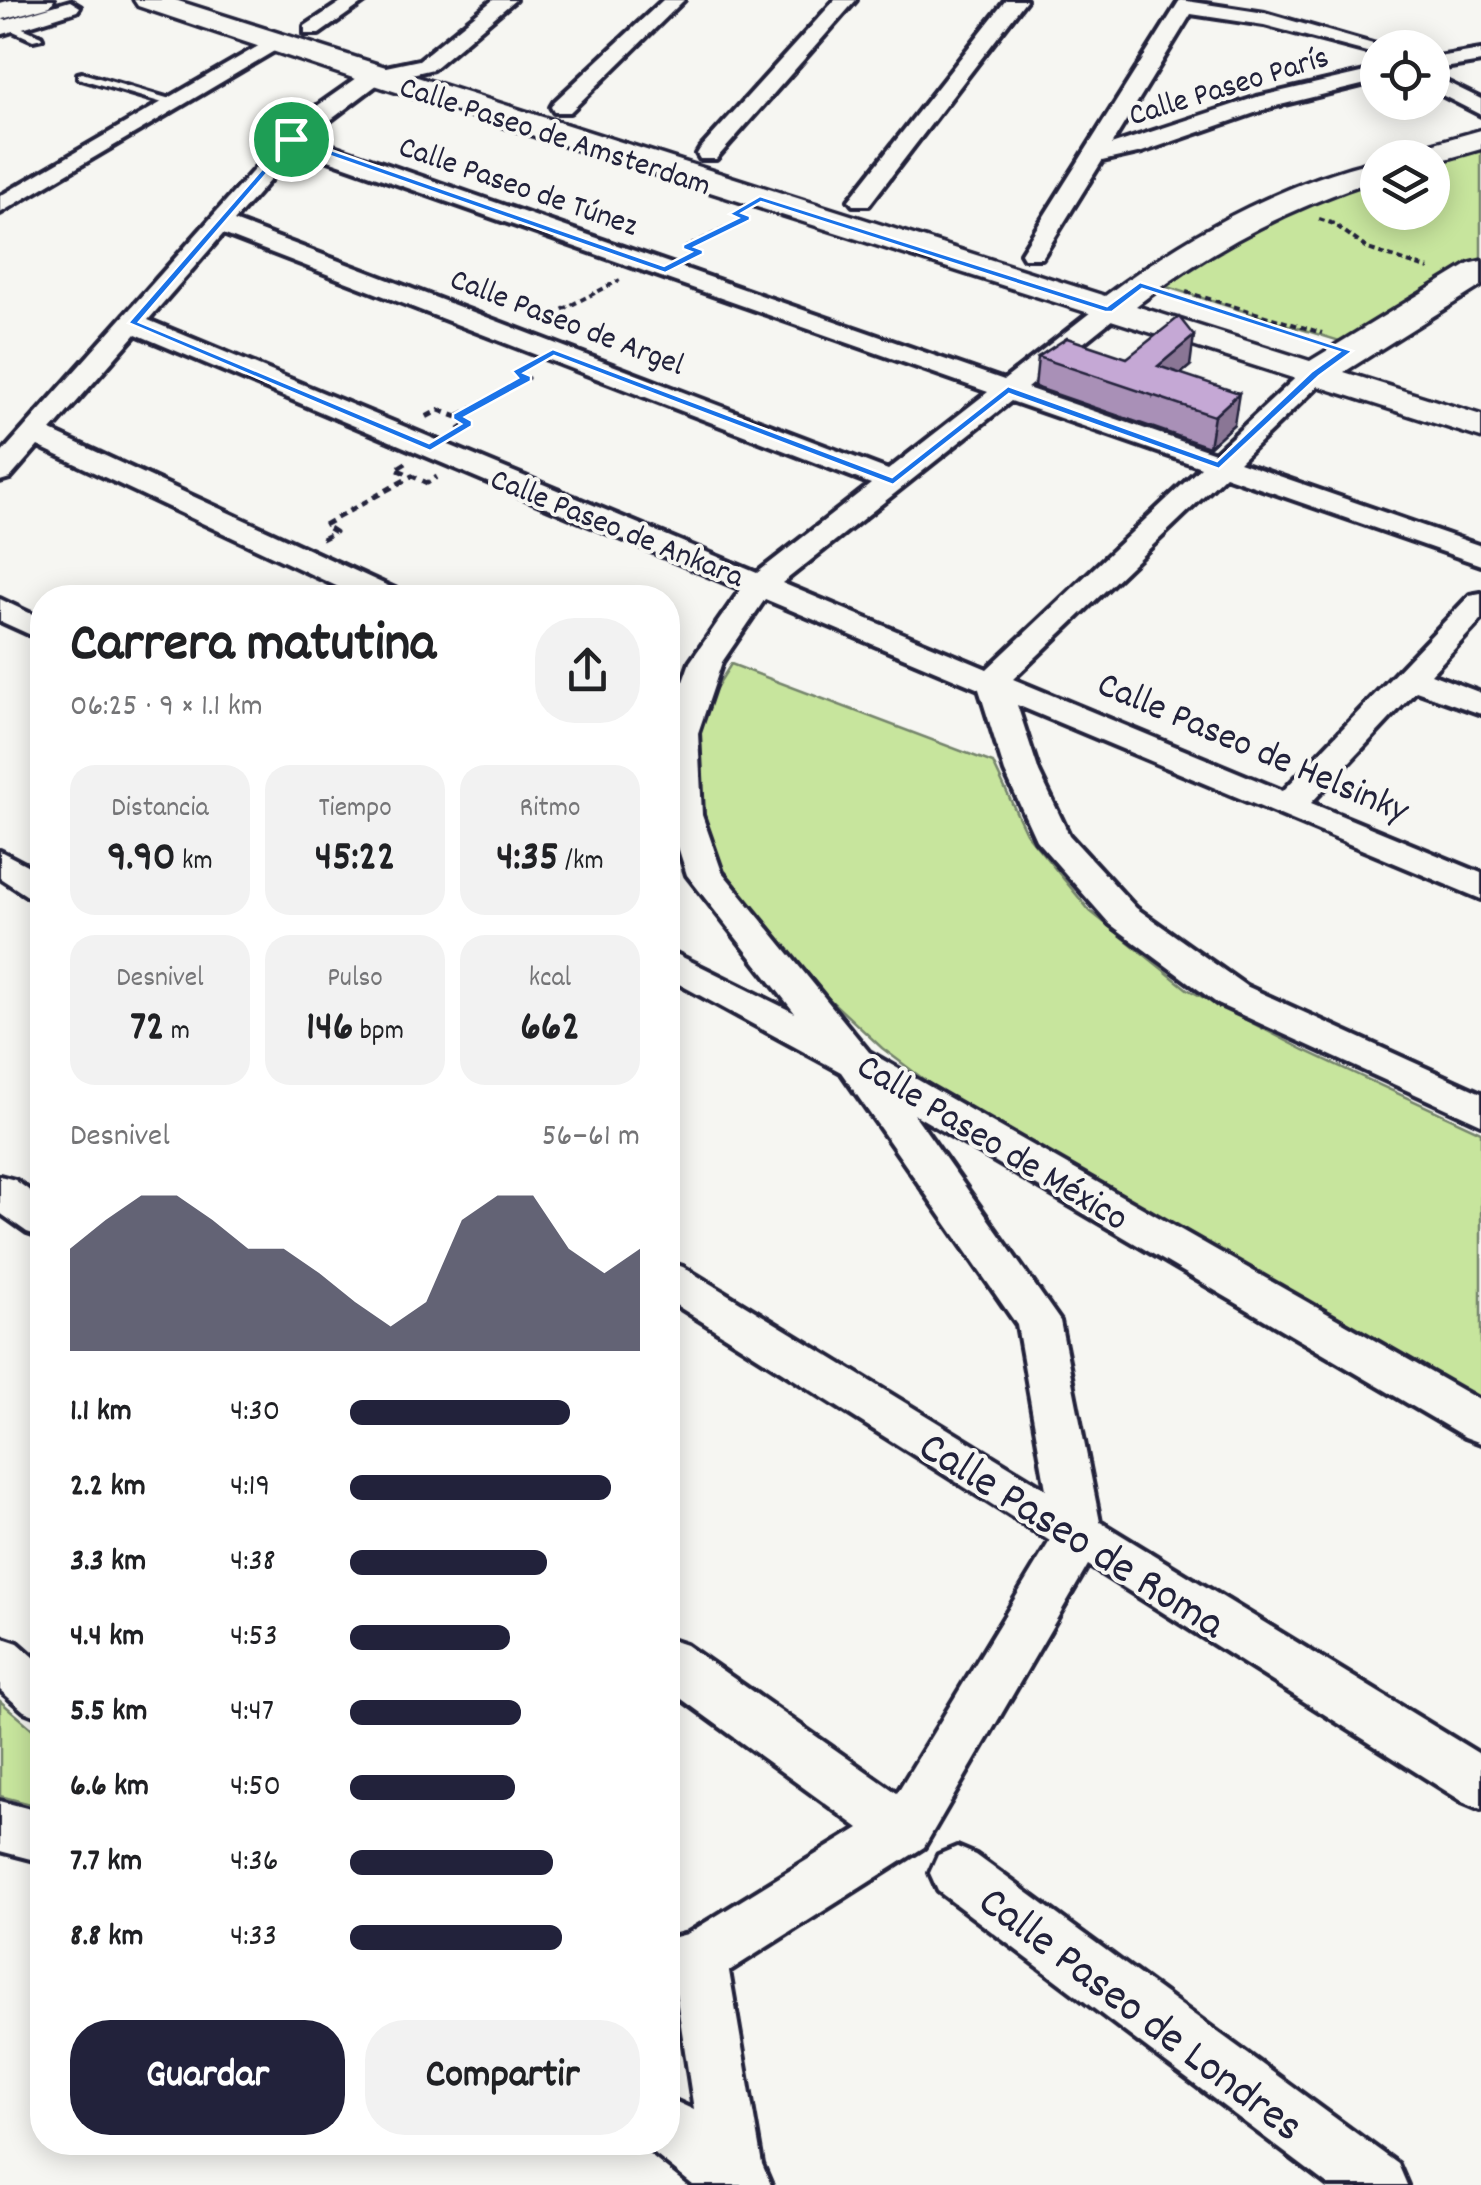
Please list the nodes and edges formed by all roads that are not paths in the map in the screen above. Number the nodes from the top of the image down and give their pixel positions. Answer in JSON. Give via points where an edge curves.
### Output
{"nodes":[{"id":1,"x":40,"y":0,"type":"edge"},
{"id":2,"x":148,"y":0,"type":"edge"},
{"id":3,"x":218,"y":0,"type":"edge"},
{"id":4,"x":357,"y":0,"type":"edge"},
{"id":5,"x":505,"y":0,"type":"edge"},
{"id":6,"x":674,"y":0,"type":"edge"},
{"id":7,"x":846,"y":0,"type":"edge"},
{"id":8,"x":1016,"y":0,"type":"edge"},
{"id":9,"x":1188,"y":3,"type":"edge"},
{"id":10,"x":70,"y":7,"type":"dead end"},
{"id":11,"x":3,"y":22,"type":"edge"},
{"id":12,"x":312,"y":30,"type":"junction"},
{"id":13,"x":36,"y":38,"type":"dead end"},
{"id":14,"x":274,"y":43,"type":"junction"},
{"id":15,"x":1360,"y":44,"type":"edge"},
{"id":16,"x":1481,"y":56,"type":"edge"},
{"id":17,"x":1450,"y":61,"type":"edge"},
{"id":18,"x":426,"y":64,"type":"junction"},
{"id":19,"x":82,"y":76,"type":"dead end"},
{"id":20,"x":375,"y":76,"type":"junction"},
{"id":21,"x":1360,"y":79,"type":"edge"},
{"id":22,"x":1450,"y":92,"type":"edge"},
{"id":23,"x":173,"y":103,"type":"junction"},
{"id":24,"x":562,"y":107,"type":"junction"},
{"id":25,"x":1481,"y":108,"type":"edge"},
{"id":26,"x":291,"y":139,"type":"junction"},
{"id":27,"x":1481,"y":140,"type":"edge"},
{"id":28,"x":1450,"y":149,"type":"edge"},
{"id":29,"x":708,"y":154,"type":"junction"},
{"id":30,"x":1097,"y":156,"type":"junction"},
{"id":31,"x":1360,"y":175,"type":"edge"},
{"id":32,"x":861,"y":200,"type":"junction"},
{"id":33,"x":0,"y":206,"type":"edge"},
{"id":34,"x":219,"y":224,"type":"junction"},
{"id":35,"x":1033,"y":253,"type":"junction"},
{"id":36,"x":1480,"y":272,"type":"edge"},
{"id":37,"x":1167,"y":291,"type":"junction"},
{"id":38,"x":1108,"y":310,"type":"junction"},
{"id":39,"x":133,"y":323,"type":"junction"},
{"id":40,"x":1327,"y":349,"type":"junction"},
{"id":41,"x":1386,"y":363,"type":"dead end"},
{"id":42,"x":1008,"y":389,"type":"junction"},
{"id":43,"x":1481,"y":427,"type":"edge"},
{"id":44,"x":34,"y":434,"type":"junction"},
{"id":45,"x":1219,"y":466,"type":"junction"},
{"id":46,"x":0,"y":472,"type":"edge"},
{"id":47,"x":893,"y":482,"type":"junction"},
{"id":48,"x":1481,"y":556,"type":"edge"},
{"id":49,"x":360,"y":585,"type":"edge"},
{"id":50,"x":762,"y":585,"type":"junction"},
{"id":51,"x":1481,"y":602,"type":"edge"},
{"id":52,"x":0,"y":608,"type":"edge"},
{"id":53,"x":30,"y":624,"type":"edge"},
{"id":54,"x":1412,"y":678,"type":"junction"},
{"id":55,"x":993,"y":681,"type":"junction"},
{"id":56,"x":1481,"y":704,"type":"edge"},
{"id":57,"x":680,"y":716,"type":"edge"},
{"id":58,"x":680,"y":776,"type":"edge"},
{"id":59,"x":1290,"y":805,"type":"junction"},
{"id":60,"x":0,"y":862,"type":"edge"},
{"id":61,"x":30,"y":881,"type":"edge"},
{"id":62,"x":1481,"y":887,"type":"edge"},
{"id":63,"x":680,"y":968,"type":"edge"},
{"id":64,"x":855,"y":1062,"type":"junction"},
{"id":65,"x":1481,"y":1110,"type":"edge"},
{"id":66,"x":0,"y":1191,"type":"edge"},
{"id":67,"x":30,"y":1212,"type":"edge"},
{"id":68,"x":680,"y":1287,"type":"edge"},
{"id":69,"x":1481,"y":1424,"type":"edge"},
{"id":70,"x":1079,"y":1536,"type":"junction"},
{"id":71,"x":0,"y":1659,"type":"edge"},
{"id":72,"x":680,"y":1670,"type":"edge"},
{"id":73,"x":30,"y":1685,"type":"edge"},
{"id":74,"x":1481,"y":1784,"type":"edge"},
{"id":75,"x":0,"y":1826,"type":"edge"},
{"id":76,"x":905,"y":1829,"type":"junction"},
{"id":77,"x":30,"y":1835,"type":"edge"},
{"id":78,"x":957,"y":1874,"type":"dead end"},
{"id":79,"x":684,"y":1962,"type":"edge"},
{"id":80,"x":680,"y":2136,"type":"edge"},
{"id":81,"x":738,"y":2182,"type":"edge"},
{"id":82,"x":1377,"y":2185,"type":"edge"}],
"edges":[{"from":1,"to":11,"type":"main road"},
{"from":2,"to":14,"type":"main road","name":"Calle Paseo de Amsterdam"},
{"from":3,"to":12,"type":"main road","name":"Calle Paseo de Amsterdam"},
{"from":4,"to":12,"type":"street"},
{"from":5,"to":18,"type":"street"},
{"from":6,"to":24,"type":"street"},
{"from":7,"to":29,"type":"street"},
{"from":8,"to":32,"type":"street"},
{"from":9,"to":15,"type":"street"},
{"from":9,"to":30,"type":"street"},
{"from":10,"to":11,"type":"street"},
{"from":11,"to":13,"type":"lane"},
{"from":12,"to":18,"type":"main road","name":"Calle Paseo de Amsterdam"},
{"from":14,"to":20,"type":"main road","name":"Calle Paseo de Amsterdam"},
{"from":14,"to":23,"type":"street"},
{"from":16,"to":17,"type":"street"},
{"from":18,"to":20,"type":"street"},
{"from":18,"to":24,"type":"main road","name":"Calle Paseo de Amsterdam"},
{"from":19,"to":23,"type":"lane"},
{"from":20,"to":26,"type":"street"},
{"from":20,"to":38,"type":"main road","name":"Calle Paseo de Amsterdam"},
{"from":21,"to":30,"type":"street","name":"Calle Paseo París"},
{"from":22,"to":25,"type":"street"},
{"from":23,"to":33,"type":"street"},
{"from":24,"to":29,"type":"main road","name":"Calle Paseo de Amsterdam"},
{"from":26,"to":34,"type":"street"},
{"from":26,"to":42,"type":"street","name":"Calle Paseo de Túnez"},
{"from":27,"to":28,"type":"main road"},
{"from":29,"to":32,"type":"main road","name":"Calle Paseo de Amsterdam"},
{"from":30,"to":35,"type":"street"},
{"from":31,"to":37,"type":"main road","name":"Calle Paseo de México","via":[[1292,199],[1205,242]]},
{"from":32,"to":35,"type":"main road","name":"Calle Paseo de Amsterdam"},
{"from":34,"to":39,"type":"street"},
{"from":34,"to":47,"type":"street","name":"Calle Paseo de Argel"},
{"from":35,"to":37,"type":"main road","name":"Calle Paseo de Amsterdam"},
{"from":36,"to":40,"type":"main road"},
{"from":37,"to":38,"type":"main road","name":"Calle Paseo de México"},
{"from":38,"to":40,"type":"main road","name":"Calle Paseo de Amsterdam"},
{"from":38,"to":42,"type":"street","name":"Calle Paseo de México"},
{"from":39,"to":44,"type":"street"},
{"from":39,"to":50,"type":"street","name":"Calle Paseo de Ankara"},
{"from":40,"to":41,"type":"main road","name":"Calle Paseo de Amsterdam"},
{"from":40,"to":43,"type":"main road","name":"Calle Paseo de Amsterdam"},
{"from":40,"to":45,"type":"street"},
{"from":42,"to":45,"type":"street","name":"Calle Paseo de Túnez"},
{"from":42,"to":47,"type":"street","name":"Calle Paseo de México"},
{"from":44,"to":46,"type":"street"},
{"from":44,"to":49,"type":"street"},
{"from":45,"to":48,"type":"street","name":"Calle Paseo de Túnez"},
{"from":45,"to":55,"type":"street"},
{"from":47,"to":50,"type":"street","name":"Calle Paseo de México"},
{"from":50,"to":55,"type":"street","name":"Calle Paseo de Ankara"},
{"from":50,"to":57,"type":"street","name":"Calle Paseo de México","via":[[739,609]]},
{"from":51,"to":54,"type":"street"},
{"from":52,"to":53,"type":"street"},
{"from":54,"to":56,"type":"street"},
{"from":54,"to":59,"type":"street"},
{"from":55,"to":59,"type":"street","name":"Calle Paseo de Helsinky"},
{"from":55,"to":65,"type":"street","via":[[1022,772],[1054,840],[1123,916],[1232,995]]},
{"from":58,"to":64,"type":"street","name":"Calle Paseo de México","via":[[685,815],[706,874]]},
{"from":59,"to":62,"type":"street","name":"Calle Paseo de Helsinky"},
{"from":60,"to":61,"type":"street"},
{"from":63,"to":64,"type":"street"},
{"from":64,"to":69,"type":"street","name":"Calle Paseo de México"},
{"from":64,"to":70,"type":"street","via":[[1038,1322]]},
{"from":66,"to":67,"type":"street"},
{"from":68,"to":70,"type":"street","name":"Calle Paseo de Roma"},
{"from":70,"to":74,"type":"street","name":"Calle Paseo de Roma"},
{"from":70,"to":76,"type":"street"},
{"from":71,"to":73,"type":"street"},
{"from":72,"to":76,"type":"street"},
{"from":75,"to":77,"type":"street"},
{"from":76,"to":79,"type":"street"},
{"from":78,"to":82,"type":"street","name":"Calle Paseo de Londres"},
{"from":79,"to":81,"type":"street"},
{"from":80,"to":81,"type":"street"}]}
